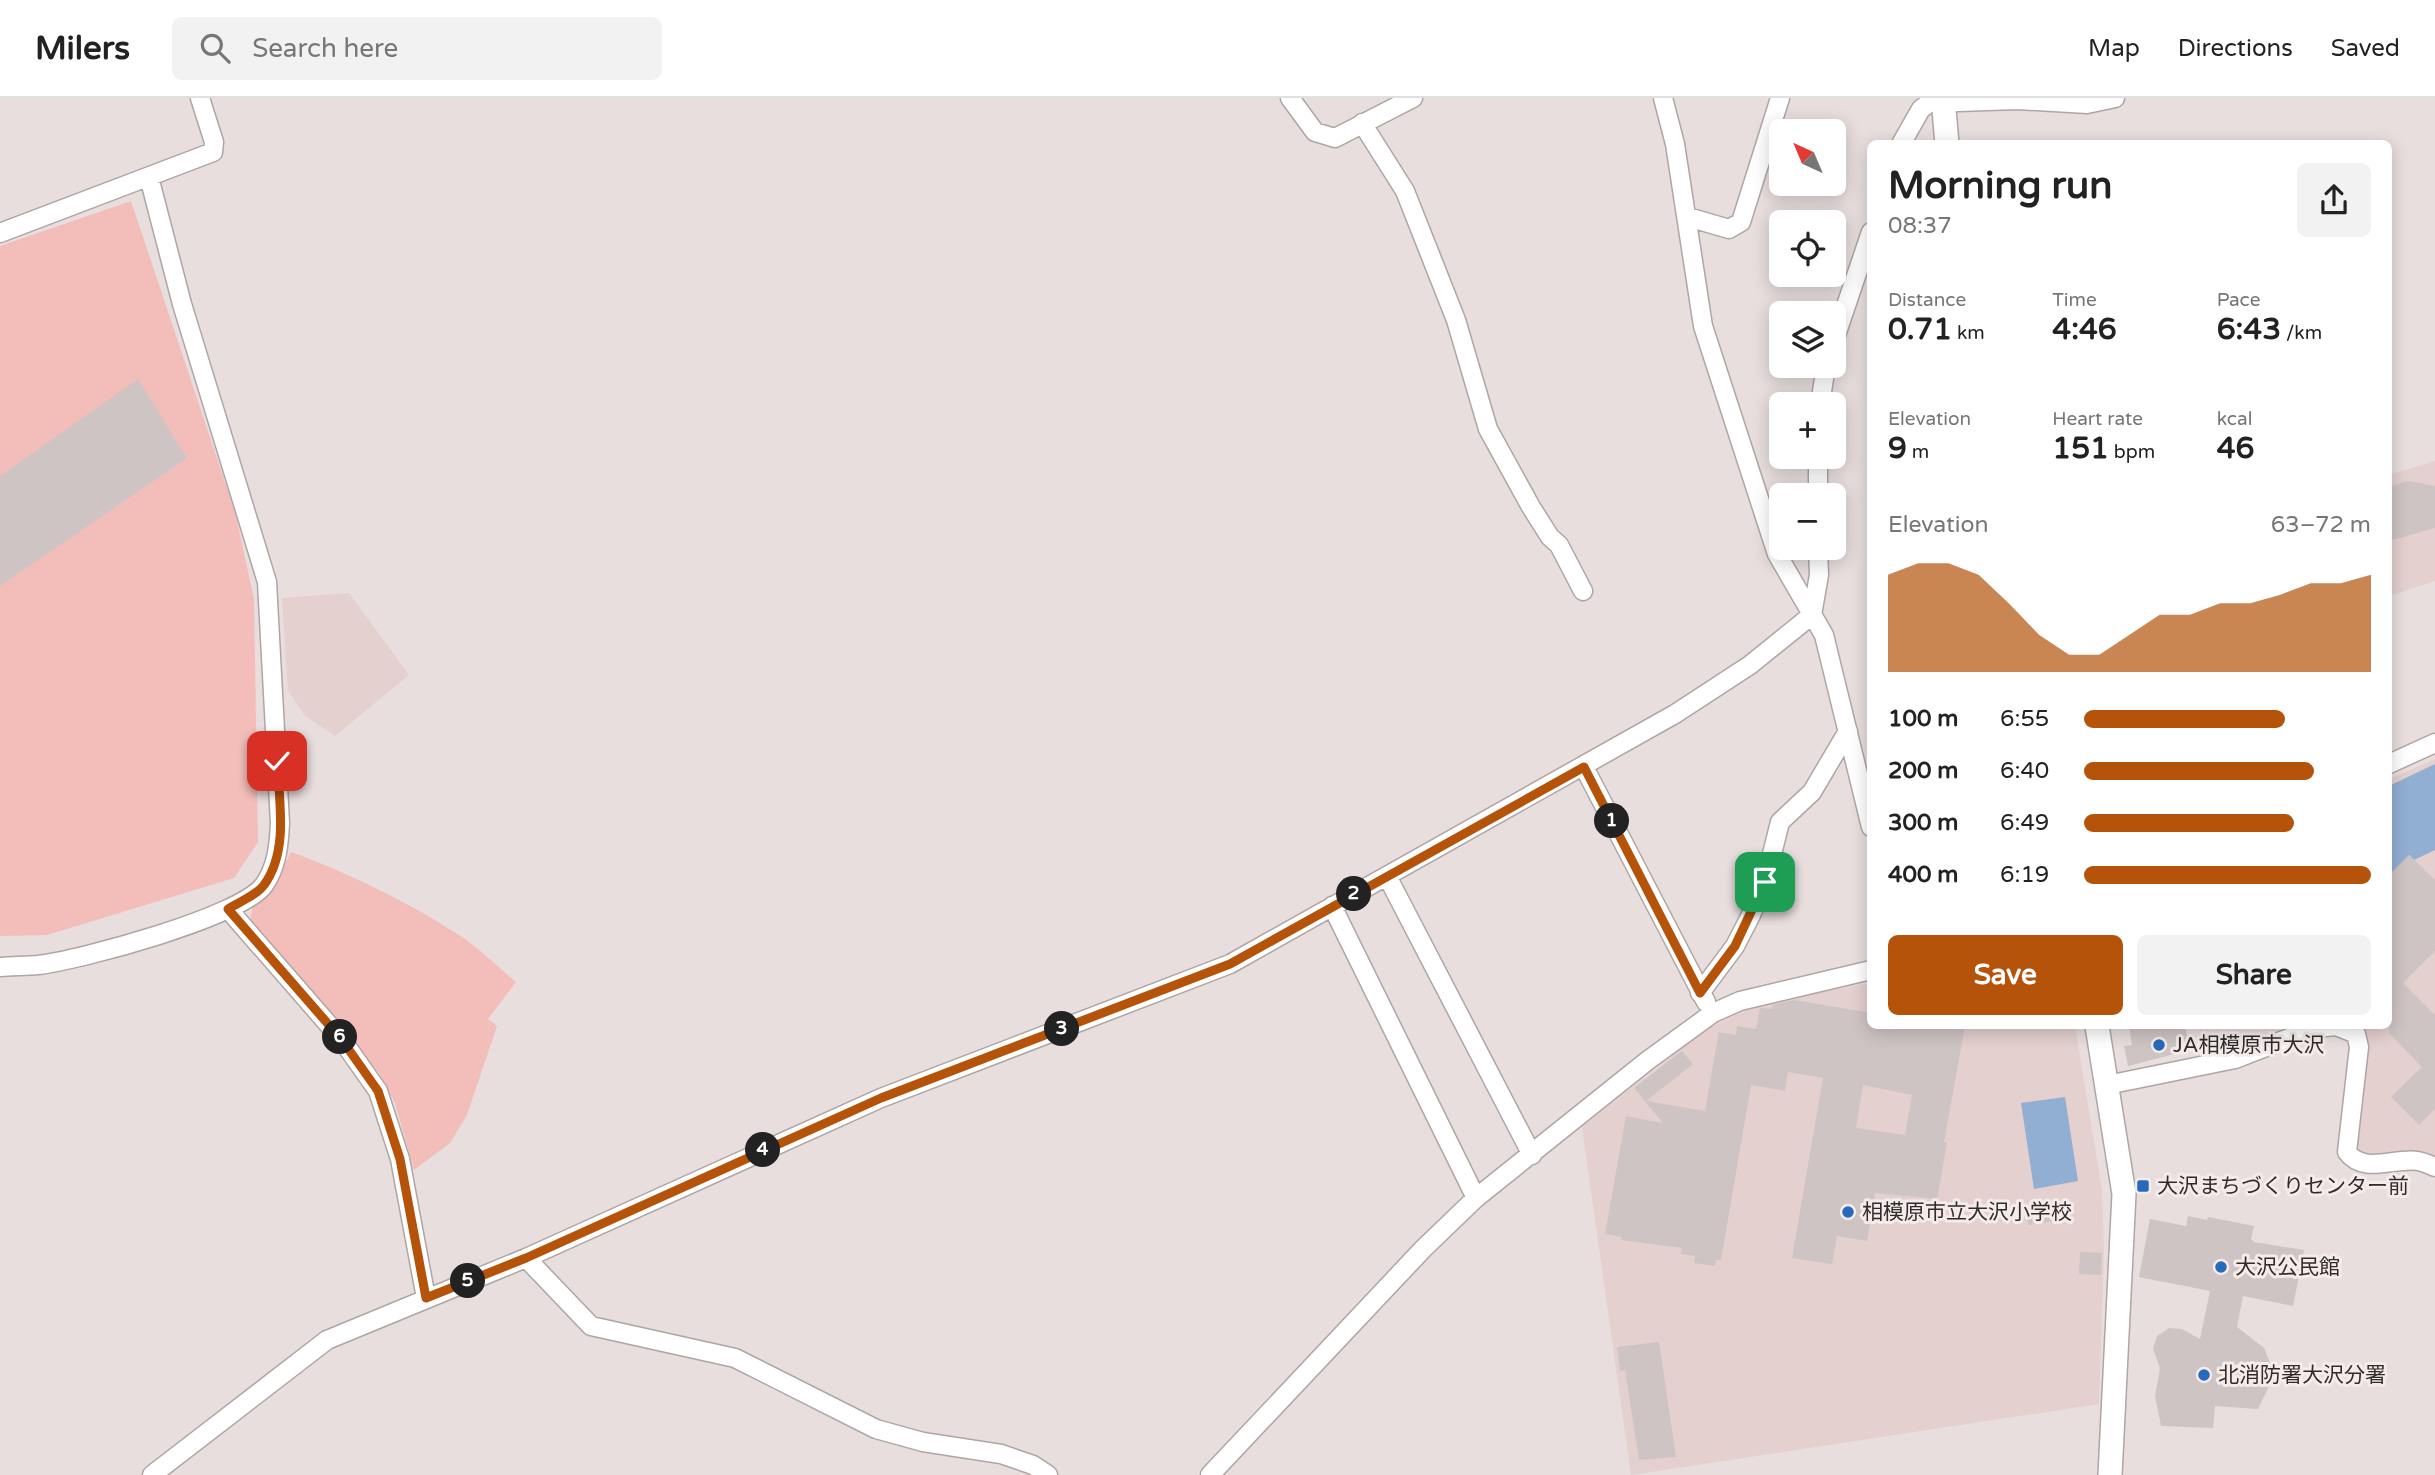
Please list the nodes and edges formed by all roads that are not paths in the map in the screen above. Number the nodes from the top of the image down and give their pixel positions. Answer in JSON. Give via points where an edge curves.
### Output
{"nodes":[{"id":1,"x":200,"y":98,"type":"edge"},
{"id":2,"x":1290,"y":98,"type":"edge"},
{"id":3,"x":1413,"y":98,"type":"edge"},
{"id":4,"x":1663,"y":98,"type":"edge"},
{"id":5,"x":1780,"y":98,"type":"edge"},
{"id":6,"x":2115,"y":98,"type":"edge"},
{"id":7,"x":1941,"y":99,"type":"edge"},
{"id":8,"x":1362,"y":123,"type":"junction"},
{"id":9,"x":1903,"y":140,"type":"edge"},
{"id":10,"x":1946,"y":140,"type":"edge"},
{"id":11,"x":149,"y":177,"type":"junction"},
{"id":12,"x":1688,"y":217,"type":"junction"},
{"id":13,"x":0,"y":233,"type":"edge"},
{"id":14,"x":1867,"y":244,"type":"edge"},
{"id":15,"x":1846,"y":306,"type":"edge"},
{"id":16,"x":1818,"y":560,"type":"edge"},
{"id":17,"x":1583,"y":591,"type":"dead end"},
{"id":18,"x":1812,"y":615,"type":"junction"},
{"id":19,"x":1848,"y":731,"type":"junction"},
{"id":20,"x":2435,"y":743,"type":"edge"},
{"id":21,"x":2392,"y":763,"type":"edge"},
{"id":22,"x":1584,"y":767,"type":"junction"},
{"id":23,"x":1867,"y":810,"type":"edge"},
{"id":24,"x":1387,"y":876,"type":"junction"},
{"id":25,"x":1332,"y":906,"type":"junction"},
{"id":26,"x":228,"y":909,"type":"junction"},
{"id":27,"x":0,"y":967,"type":"edge"},
{"id":28,"x":1867,"y":971,"type":"edge"},
{"id":29,"x":1700,"y":993,"type":"junction"},
{"id":30,"x":1713,"y":1013,"type":"junction"},
{"id":31,"x":2098,"y":1029,"type":"edge"},
{"id":32,"x":2312,"y":1029,"type":"edge"},
{"id":33,"x":2348,"y":1029,"type":"edge"},
{"id":34,"x":2107,"y":1085,"type":"junction"},
{"id":35,"x":1532,"y":1154,"type":"junction"},
{"id":36,"x":2435,"y":1167,"type":"edge"},
{"id":37,"x":1476,"y":1198,"type":"junction"},
{"id":38,"x":526,"y":1258,"type":"junction"},
{"id":39,"x":426,"y":1298,"type":"junction"},
{"id":40,"x":152,"y":1475,"type":"edge"},
{"id":41,"x":1048,"y":1475,"type":"edge"},
{"id":42,"x":1210,"y":1475,"type":"edge"},
{"id":43,"x":2110,"y":1475,"type":"edge"}],
"edges":[{"from":1,"to":11,"type":"street","via":[[213,152]]},
{"from":2,"to":8,"type":"street","via":[[1315,132],[1335,138]]},
{"from":3,"to":8,"type":"street"},
{"from":4,"to":12,"type":"street"},
{"from":5,"to":12,"type":"street","via":[[1741,222],[1730,229]]},
{"from":6,"to":7,"type":"street","via":[[2087,104]]},
{"from":7,"to":9,"type":"street","via":[[1921,108]]},
{"from":7,"to":10,"type":"street"},
{"from":8,"to":17,"type":"street","via":[[1405,191],[1456,320],[1492,438]]},
{"from":11,"to":13,"type":"street"},
{"from":11,"to":26,"type":"street","via":[[267,582],[279,840],[263,887]]},
{"from":12,"to":18,"type":"street","via":[[1703,326],[1732,422],[1777,554]]},
{"from":14,"to":15,"type":"street"},
{"from":16,"to":18,"type":"street"},
{"from":18,"to":19,"type":"street","via":[[1824,635]]},
{"from":18,"to":22,"type":"street","via":[[1750,665]]},
{"from":19,"to":23,"type":"street"},
{"from":19,"to":29,"type":"street","via":[[1812,792],[1780,822],[1765,882],[1751,915],[1735,946]]},
{"from":20,"to":21,"type":"street"},
{"from":22,"to":24,"type":"street"},
{"from":22,"to":29,"type":"street"},
{"from":24,"to":25,"type":"street"},
{"from":24,"to":35,"type":"street"},
{"from":25,"to":37,"type":"street"},
{"from":25,"to":38,"type":"street","via":[[1230,964],[881,1098]]},
{"from":26,"to":27,"type":"street","via":[[135,941],[40,965]]},
{"from":26,"to":39,"type":"street","via":[[342,1040],[378,1091],[400,1159]]},
{"from":28,"to":30,"type":"street","via":[[1764,995]]},
{"from":29,"to":30,"type":"street"},
{"from":30,"to":35,"type":"street"},
{"from":31,"to":34,"type":"street"},
{"from":32,"to":34,"type":"street","via":[[2235,1059]]},
{"from":33,"to":36,"type":"street","via":[[2356,1034],[2359,1046],[2347,1152],[2368,1164],[2418,1161]]},
{"from":34,"to":43,"type":"street","via":[[2124,1194]]},
{"from":35,"to":37,"type":"street"},
{"from":37,"to":42,"type":"street"},
{"from":38,"to":39,"type":"street"},
{"from":38,"to":41,"type":"street","via":[[591,1326],[735,1358],[876,1429],[1000,1454]]},
{"from":39,"to":40,"type":"street","via":[[327,1340]]}]}
